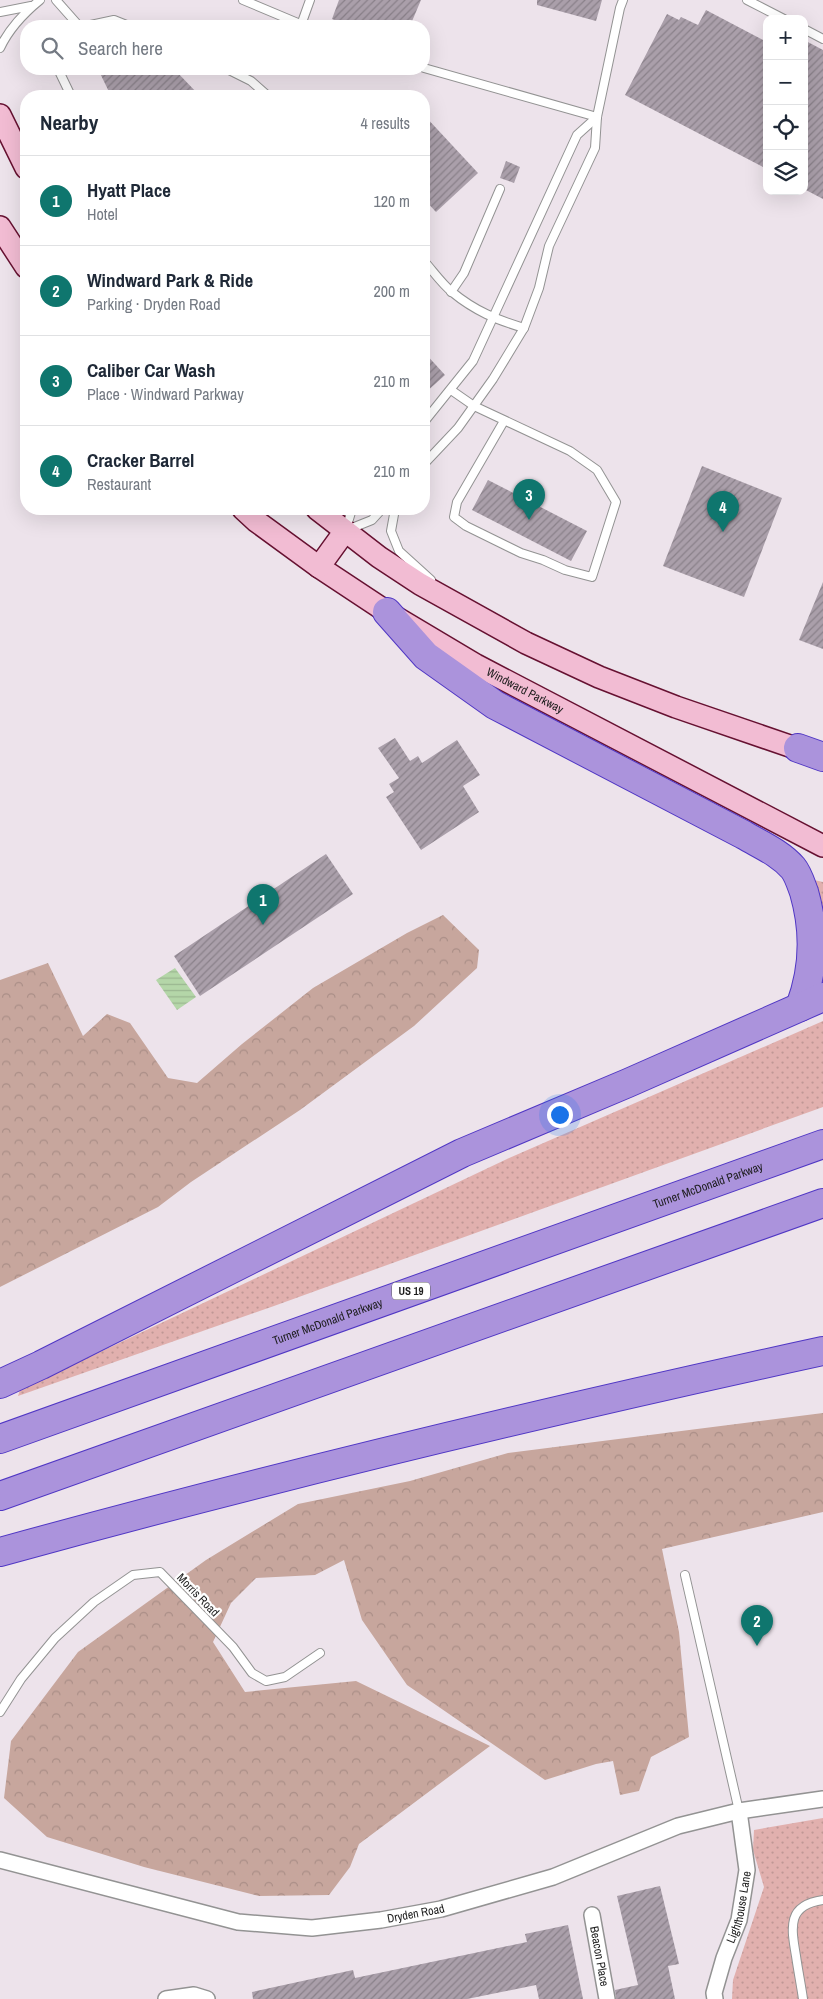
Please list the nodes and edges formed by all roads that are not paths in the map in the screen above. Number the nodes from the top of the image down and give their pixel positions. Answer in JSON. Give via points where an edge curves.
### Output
{"nodes":[{"id":1,"x":40,"y":0,"type":"edge"},
{"id":2,"x":56,"y":0,"type":"edge"},
{"id":3,"x":243,"y":0,"type":"edge"},
{"id":4,"x":310,"y":0,"type":"edge"},
{"id":5,"x":623,"y":0,"type":"edge"},
{"id":6,"x":747,"y":0,"type":"edge"},
{"id":7,"x":33,"y":5,"type":"junction"},
{"id":8,"x":0,"y":12,"type":"edge"},
{"id":9,"x":776,"y":15,"type":"edge"},
{"id":10,"x":73,"y":20,"type":"edge"},
{"id":11,"x":289,"y":20,"type":"edge"},
{"id":12,"x":305,"y":20,"type":"edge"},
{"id":13,"x":808,"y":31,"type":"edge"},
{"id":14,"x":823,"y":39,"type":"edge"},
{"id":15,"x":0,"y":48,"type":"edge"},
{"id":16,"x":430,"y":70,"type":"edge"},
{"id":17,"x":61,"y":75,"type":"edge"},
{"id":18,"x":239,"y":75,"type":"edge"},
{"id":19,"x":68,"y":90,"type":"edge"},
{"id":20,"x":261,"y":90,"type":"edge"},
{"id":21,"x":0,"y":115,"type":"edge"},
{"id":22,"x":597,"y":117,"type":"junction"},
{"id":23,"x":20,"y":156,"type":"edge"},
{"id":24,"x":500,"y":189,"type":"dead end"},
{"id":25,"x":0,"y":226,"type":"edge"},
{"id":26,"x":20,"y":258,"type":"edge"},
{"id":27,"x":430,"y":268,"type":"edge"},
{"id":28,"x":451,"y":292,"type":"junction"},
{"id":29,"x":493,"y":318,"type":"junction"},
{"id":30,"x":524,"y":328,"type":"junction"},
{"id":31,"x":451,"y":390,"type":"junction"},
{"id":32,"x":474,"y":406,"type":"junction"},
{"id":33,"x":430,"y":415,"type":"edge"},
{"id":34,"x":504,"y":422,"type":"junction"},
{"id":35,"x":430,"y":458,"type":"edge"},
{"id":36,"x":250,"y":515,"type":"edge"},
{"id":37,"x":325,"y":515,"type":"edge"},
{"id":38,"x":350,"y":515,"type":"edge"},
{"id":39,"x":377,"y":515,"type":"edge"},
{"id":40,"x":394,"y":515,"type":"edge"},
{"id":41,"x":345,"y":531,"type":"junction"},
{"id":42,"x":319,"y":567,"type":"junction"},
{"id":43,"x":387,"y":612,"type":"junction"},
{"id":44,"x":526,"y":644,"type":"junction"},
{"id":45,"x":798,"y":748,"type":"joint"},
{"id":46,"x":823,"y":757,"type":"edge"},
{"id":47,"x":823,"y":846,"type":"edge"},
{"id":48,"x":812,"y":1002,"type":"edge"},
{"id":49,"x":823,"y":1144,"type":"edge"},
{"id":50,"x":823,"y":1203,"type":"edge"},
{"id":51,"x":823,"y":1351,"type":"edge"},
{"id":52,"x":0,"y":1384,"type":"edge"},
{"id":53,"x":0,"y":1439,"type":"edge"},
{"id":54,"x":0,"y":1496,"type":"edge"},
{"id":55,"x":0,"y":1552,"type":"edge"},
{"id":56,"x":685,"y":1575,"type":"dead end"},
{"id":57,"x":320,"y":1653,"type":"dead end"},
{"id":58,"x":0,"y":1712,"type":"edge"},
{"id":59,"x":823,"y":1799,"type":"edge"},
{"id":60,"x":739,"y":1811,"type":"junction"},
{"id":61,"x":0,"y":1860,"type":"edge"},
{"id":62,"x":823,"y":1900,"type":"edge"},
{"id":63,"x":592,"y":1915,"type":"dead end"},
{"id":64,"x":166,"y":1999,"type":"edge"},
{"id":65,"x":208,"y":1999,"type":"edge"},
{"id":66,"x":607,"y":1999,"type":"edge"},
{"id":67,"x":715,"y":1999,"type":"edge"},
{"id":68,"x":803,"y":1999,"type":"edge"}],
"edges":[{"from":1,"to":7,"type":"lane"},
{"from":2,"to":10,"type":"lane"},
{"from":3,"to":11,"type":"lane"},
{"from":4,"to":12,"type":"lane"},
{"from":5,"to":22,"type":"lane"},
{"from":6,"to":9,"type":"lane"},
{"from":7,"to":8,"type":"lane"},
{"from":7,"to":15,"type":"lane"},
{"from":13,"to":14,"type":"lane"},
{"from":16,"to":22,"type":"lane"},
{"from":17,"to":19,"type":"lane"},
{"from":18,"to":20,"type":"lane"},
{"from":21,"to":23,"type":"main road"},
{"from":22,"to":29,"type":"lane","via":[[577,135]]},
{"from":22,"to":30,"type":"lane","via":[[595,148],[549,246],[539,288]]},
{"from":24,"to":28,"type":"lane","via":[[464,273]]},
{"from":25,"to":26,"type":"main road"},
{"from":27,"to":28,"type":"lane"},
{"from":28,"to":29,"type":"lane"},
{"from":29,"to":30,"type":"lane"},
{"from":29,"to":31,"type":"lane","via":[[473,362]]},
{"from":30,"to":32,"type":"lane"},
{"from":31,"to":32,"type":"lane"},
{"from":31,"to":33,"type":"lane"},
{"from":32,"to":34,"type":"lane"},
{"from":32,"to":35,"type":"lane"},
{"from":34,"to":34,"type":"lane","via":[[457,502],[454,517],[521,553],[592,577],[616,502],[597,470],[570,451]]},
{"from":36,"to":42,"type":"main road","name":"Windward Parkway"},
{"from":37,"to":41,"type":"main road"},
{"from":38,"to":41,"type":"lane"},
{"from":39,"to":41,"type":"lane"},
{"from":40,"to":44,"type":"lane","via":[[391,531],[399,551],[437,585]]},
{"from":41,"to":42,"type":"main road"},
{"from":41,"to":44,"type":"main road","via":[[420,584]]},
{"from":42,"to":43,"type":"main road","name":"Windward Parkway"},
{"from":43,"to":47,"type":"main road","name":"Windward Parkway","via":[[476,665]]},
{"from":43,"to":48,"type":"highway","via":[[426,656],[495,704],[744,835],[778,855],[794,869],[807,903],[811,938],[807,989]]},
{"from":44,"to":45,"type":"main road","via":[[676,707]]},
{"from":45,"to":46,"type":"highway"},
{"from":48,"to":52,"type":"highway","via":[[462,1153]]},
{"from":49,"to":53,"type":"highway","name":"Turner McDonald Parkway","number":"US 19"},
{"from":50,"to":54,"type":"highway"},
{"from":51,"to":55,"type":"highway","via":[[183,1501]]},
{"from":56,"to":60,"type":"lane"},
{"from":57,"to":58,"type":"lane","name":"Morris Road","via":[[285,1677],[266,1681],[252,1673],[233,1647],[160,1572],[133,1575],[94,1602],[55,1638],[21,1679]]},
{"from":59,"to":60,"type":"street","name":"Dryden Road"},
{"from":60,"to":61,"type":"street","name":"Dryden Road","via":[[678,1826],[553,1877],[441,1909],[312,1928],[238,1922]]},
{"from":60,"to":67,"type":"street","name":"Lighthouse Lane","via":[[747,1870],[740,1920],[724,1958]]},
{"from":62,"to":68,"type":"lane","via":[[802,1906],[792,1923]]},
{"from":63,"to":66,"type":"street","name":"Beacon Place"},
{"from":64,"to":65,"type":"street","via":[[194,1995]]}]}
